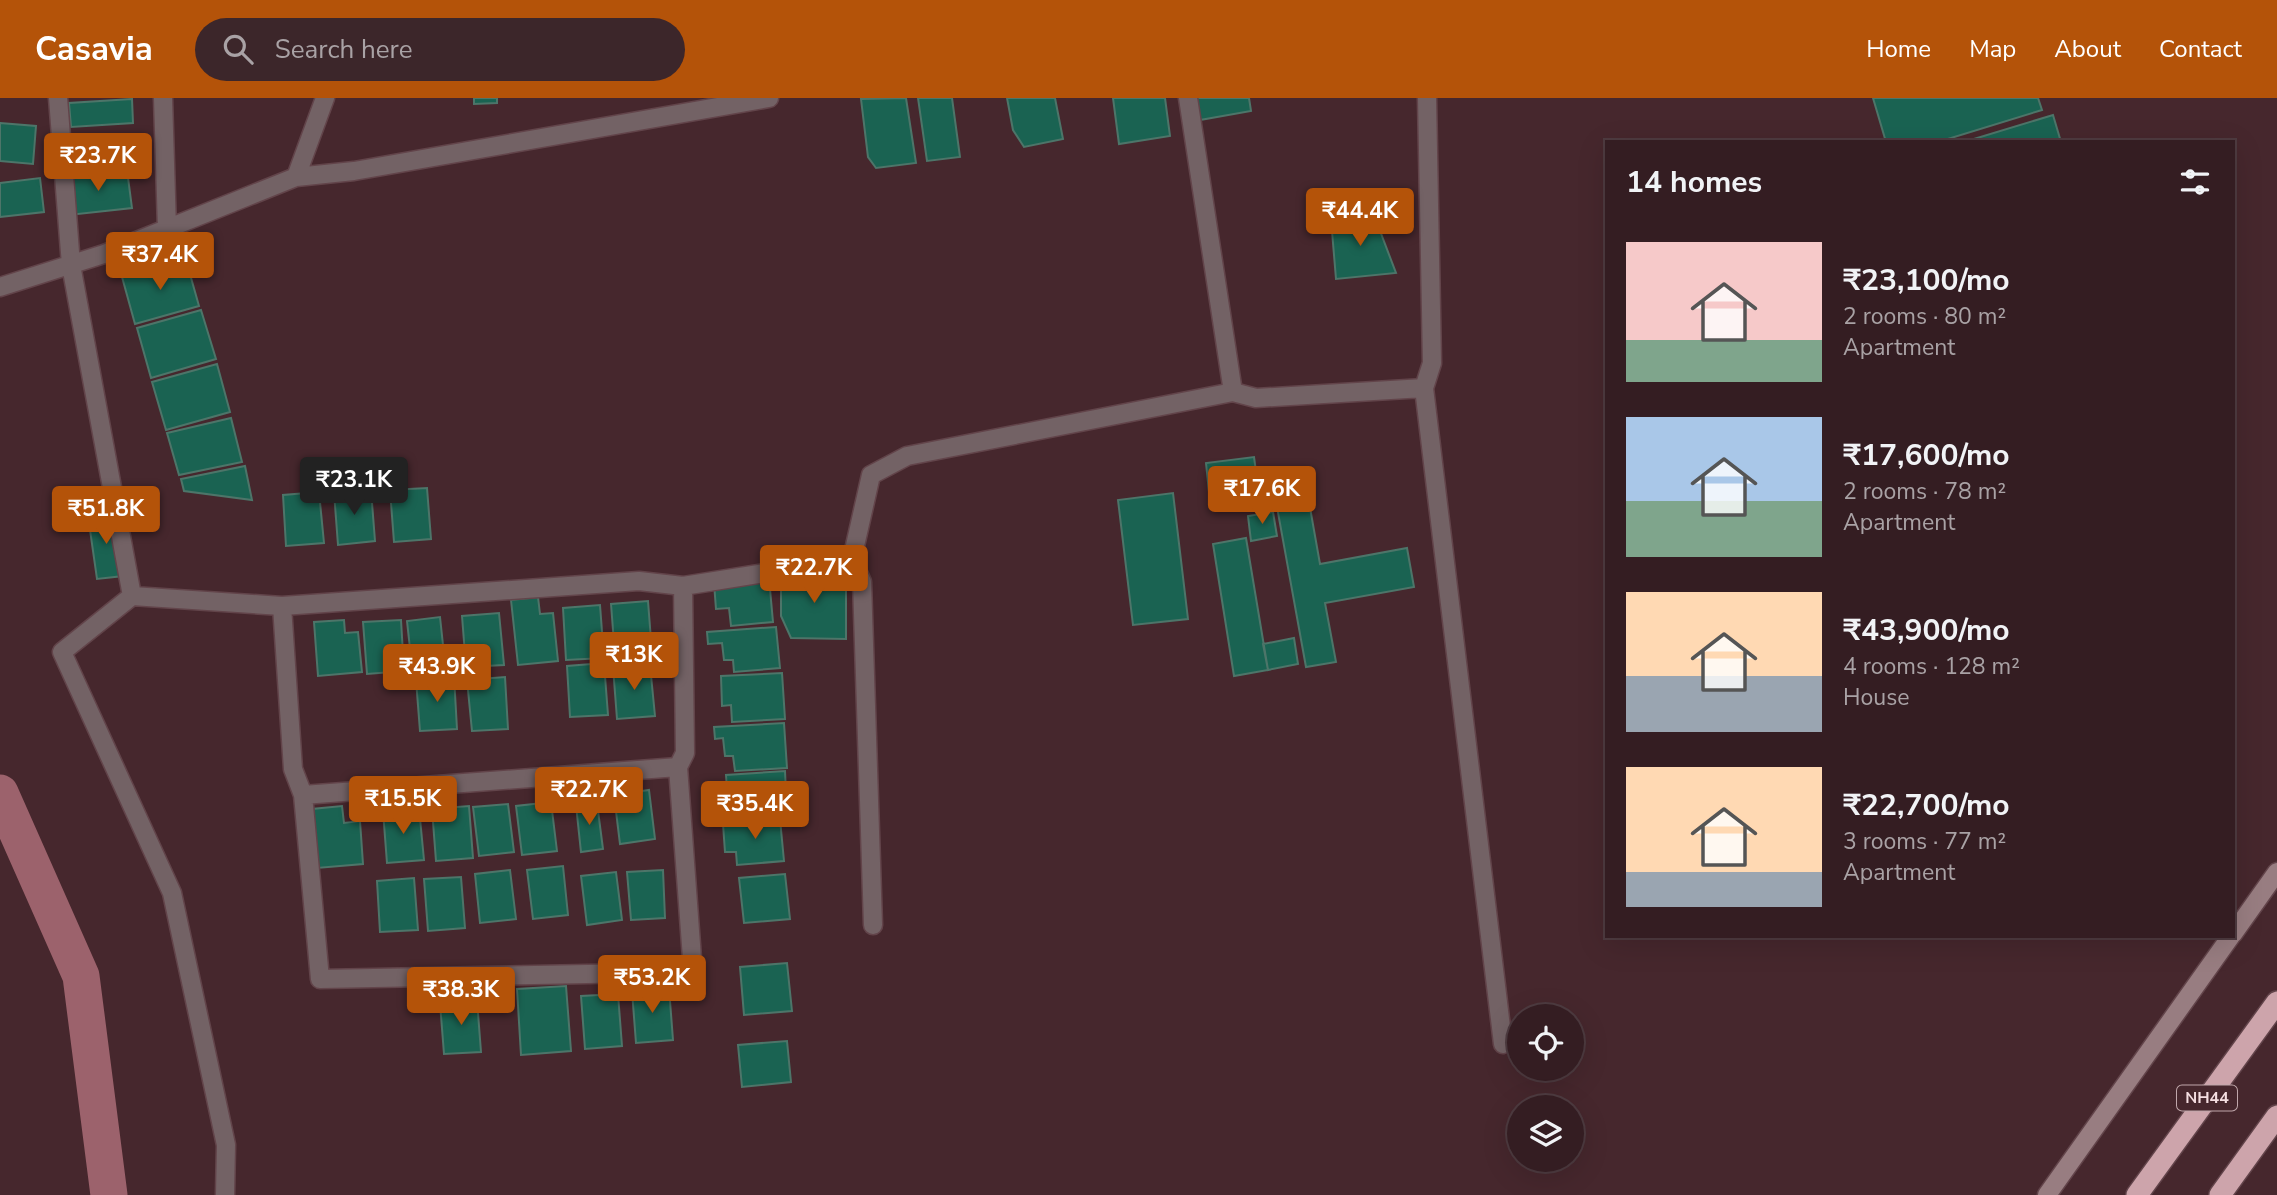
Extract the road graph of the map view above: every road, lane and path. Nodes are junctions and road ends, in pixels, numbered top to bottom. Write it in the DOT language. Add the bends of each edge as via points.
graph roads {
  1 [pos="58,98"];
  2 [pos="163,98"];
  3 [pos="325,98"];
  4 [pos="769,98"];
  5 [pos="1188,98"];
  6 [pos="1427,98"];
  7 [pos="296,177"];
  8 [pos="167,229"];
  9 [pos="71,265"];
  10 [pos="0,287"];
  11 [pos="1424,388"];
  12 [pos="1233,392"];
  13 [pos="852,559"];
  14 [pos="683,586"];
  15 [pos="132,596"];
  16 [pos="282,606"];
  17 [pos="678,767"];
  18 [pos="303,795"];
  19 [pos="2277,872"];
  20 [pos="873,925"];
  21 [pos="2235,931"];
  22 [pos="2230,938"];
  23 [pos="2277,1002"];
  24 [pos="1503,1044"];
  25 [pos="2277,1116"];
  26 [pos="225,1195"];
  27 [pos="2047,1195"];
  28 [pos="2137,1195"];
  29 [pos="2220,1195"];
  1 -- 9 [label="street"];
  2 -- 8 [label="street"];
  3 -- 7 [label="street"];
  4 -- 7 [label="street" via="354,171"];
  5 -- 12 [label="street"];
  6 -- 11 [label="street" via="1432,363"];
  7 -- 8 [label="street"];
  8 -- 9 [label="street"];
  9 -- 10 [label="street"];
  9 -- 15 [label="street"];
  11 -- 12 [label="street" via="1256,398"];
  11 -- 24 [label="street"];
  12 -- 13 [label="street" via="907,456 871,475"];
  13 -- 14 [label="street"];
  13 -- 20 [label="street" via="862,582"];
  14 -- 16 [label="street" via="639,581"];
  14 -- 17 [label="street" via="685,753"];
  15 -- 16 [label="street"];
  15 -- 26 [label="street" via="62,652 172,893 226,1145"];
  16 -- 18 [label="street" via="293,769"];
  17 -- 18 [label="street"];
  17 -- 18 [label="street" via="693,972 320,979"];
  19 -- 21 [label="street"];
  22 -- 27 [label="street"];
  23 -- 28 [label="highway, NH44"];
  25 -- 29 [label="highway"];
}
